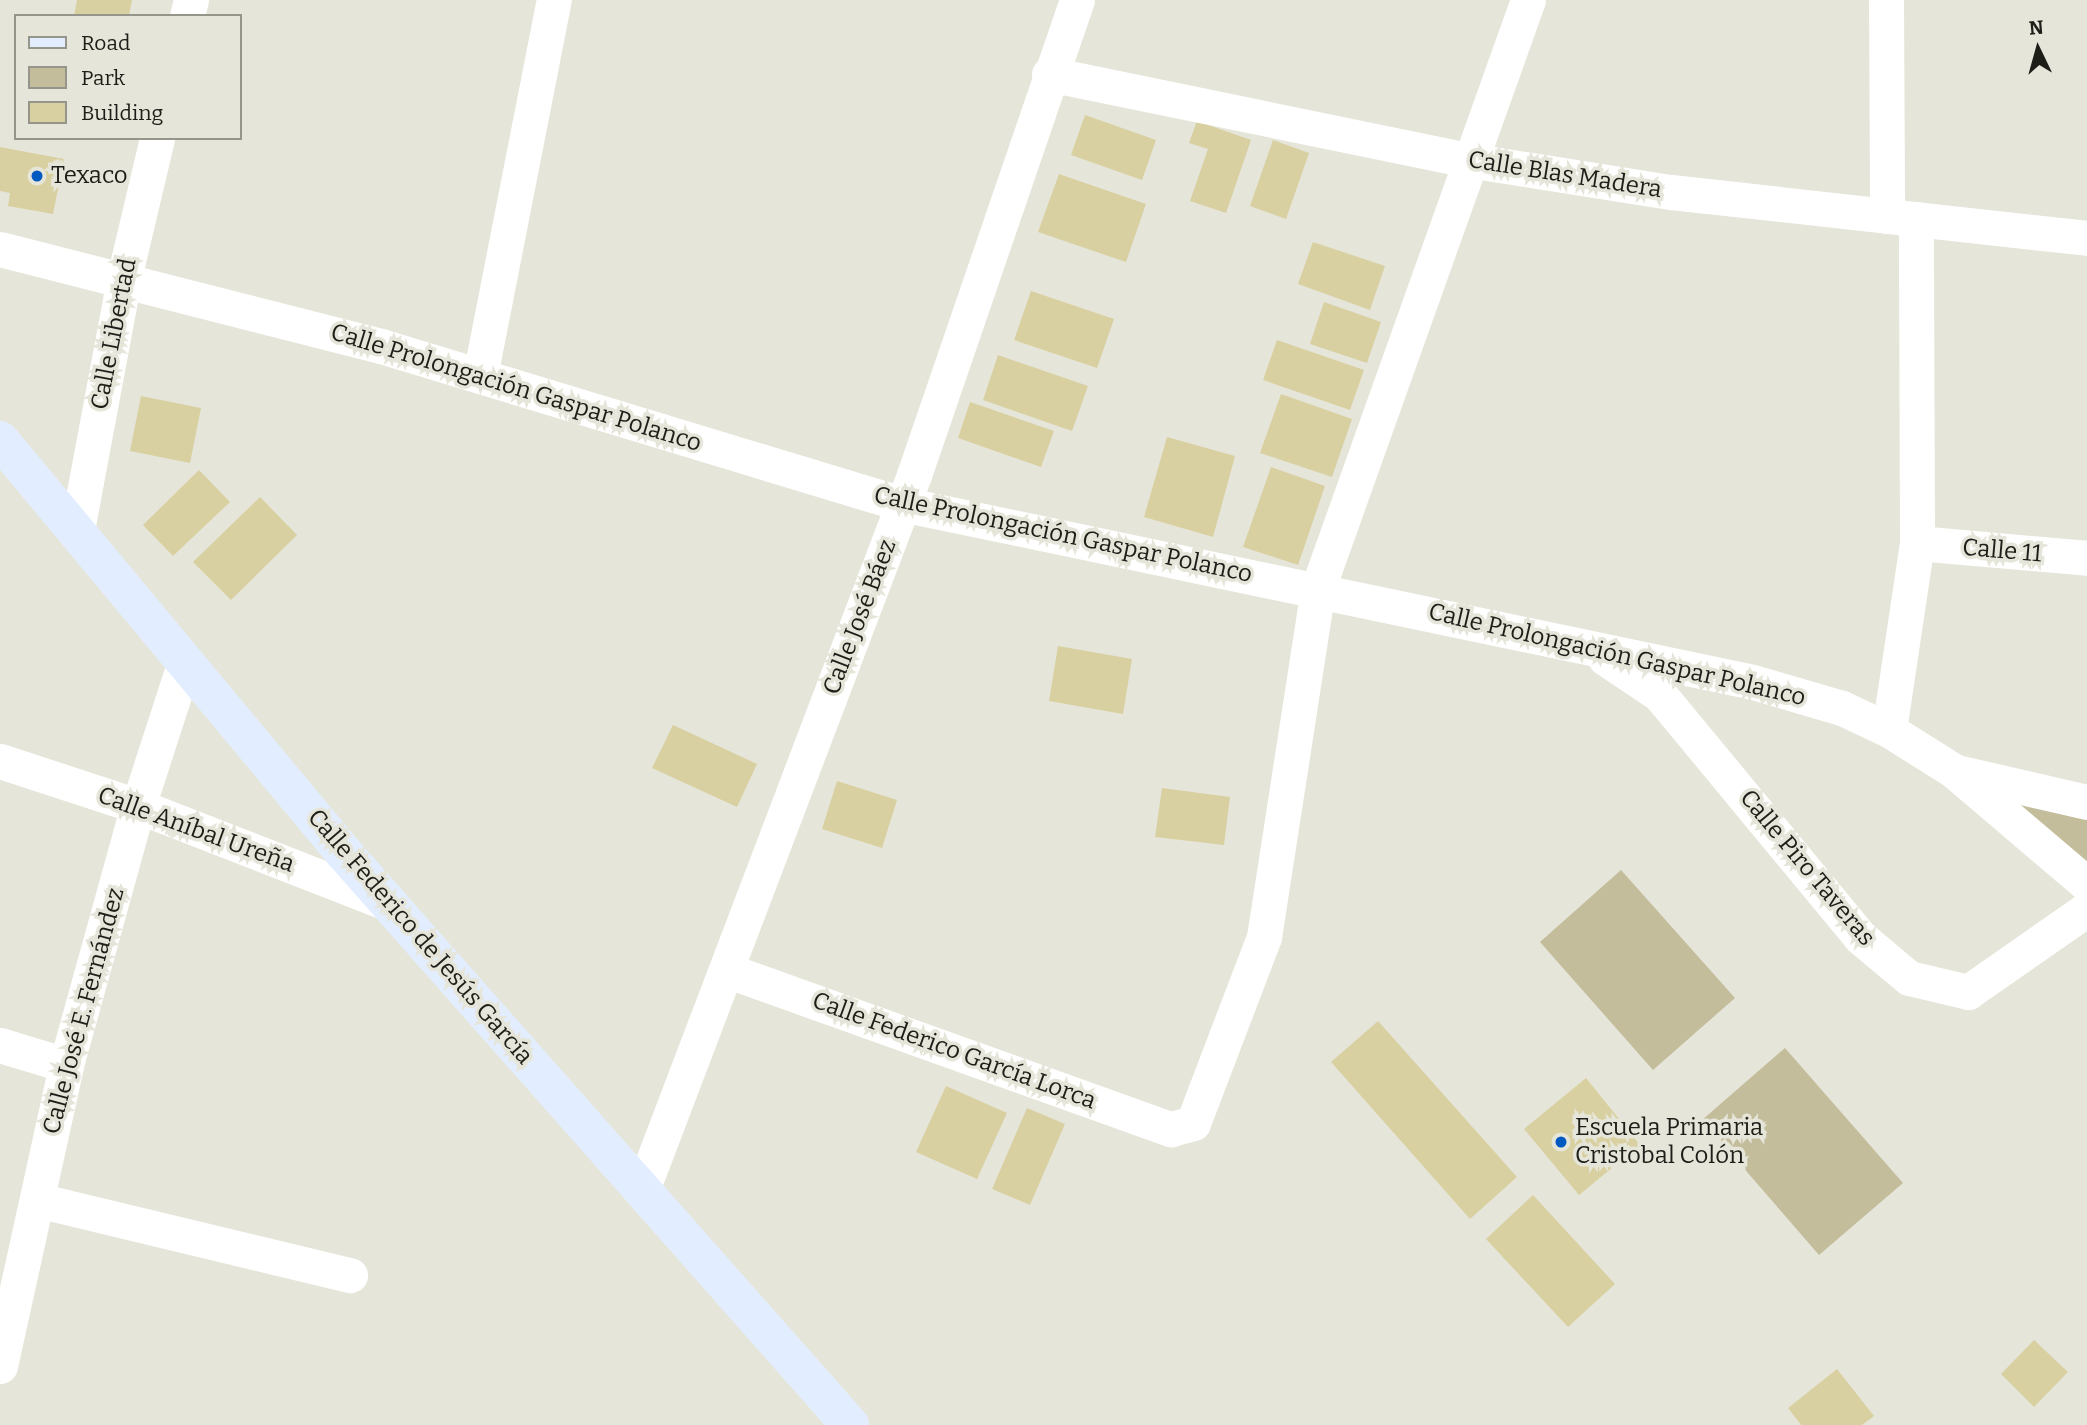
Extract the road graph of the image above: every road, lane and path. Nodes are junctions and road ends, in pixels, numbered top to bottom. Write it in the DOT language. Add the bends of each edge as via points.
graph roads {
  1 [pos="554,0"];
  2 [pos="1077,0"];
  3 [pos="1528,0"];
  4 [pos="1885,0"];
  5 [pos="1049,74"];
  6 [pos="157,140"];
  7 [pos="1468,160"];
  8 [pos="1901,218"];
  9 [pos="2087,239"];
  10 [pos="0,249"];
  11 [pos="124,278"];
  12 [pos="480,376"];
  13 [pos="0,440"];
  14 [pos="902,504"];
  15 [pos="77,530"];
  16 [pos="1917,543"];
  17 [pos="2087,558"];
  18 [pos="1318,588"];
  19 [pos="1587,646"];
  20 [pos="185,661"];
  21 [pos="1889,730"];
  22 [pos="0,761"];
  23 [pos="1954,771"];
  24 [pos="2087,802"];
  25 [pos="138,806"];
  26 [pos="2087,884"];
  27 [pos="389,904"];
  28 [pos="2087,909"];
  29 [pos="726,970"];
  30 [pos="0,1045"];
  31 [pos="66,1066"];
  32 [pos="642,1190"];
  33 [pos="37,1200"];
  34 [pos="349,1275"];
  35 [pos="0,1366"];
  36 [pos="850,1425"];
  1 -- 12 [label="street"];
  2 -- 5 [label="street, Calle José Báez"];
  3 -- 7 [label="street"];
  4 -- 8 [label="street"];
  5 -- 7 [label="street, Calle Blas Madera"];
  5 -- 14 [label="street, Calle José Báez"];
  6 -- 11 [label="street, Calle Libertad"];
  7 -- 8 [label="street, Calle Blas Madera" via="1671,192"];
  7 -- 18 [label="street"];
  8 -- 9 [label="street, Calle Blas Madera"];
  8 -- 16 [label="street"];
  10 -- 11 [label="street, Calle Prolongación Gaspar Polanco"];
  11 -- 12 [label="street, Calle Prolongación Gaspar Polanco"];
  11 -- 15 [label="street, Calle Libertad"];
  12 -- 14 [label="street, Calle Prolongación Gaspar Polanco"];
  13 -- 15 [label="main road, Calle Federico de Jesús García"];
  14 -- 18 [label="street, Calle Prolongación Gaspar Polanco"];
  14 -- 29 [label="street, Calle José Báez"];
  15 -- 20 [label="main road, Calle Federico de Jesús García"];
  16 -- 17 [label="street, Calle 11"];
  16 -- 21 [label="street"];
  18 -- 19 [label="street, Calle Prolongación Gaspar Polanco"];
  18 -- 29 [label="street, Calle Federico García Lorca" via="1264,937 1193,1123 1171,1129"];
  19 -- 21 [label="street, Calle Prolongación Gaspar Polanco" via="1753,682 1842,708"];
  19 -- 28 [label="street, Calle Piro Taveras" via="1660,695 1860,937 1909,978 1968,992"];
  20 -- 25 [label="street, Calle José E. Fernández"];
  20 -- 27 [label="main road, Calle Federico de Jesús García"];
  21 -- 23 [label="street, Calle Prolongación Gaspar Polanco"];
  22 -- 25 [label="street, Calle Aníbal Ureña"];
  23 -- 24 [label="street"];
  23 -- 26 [label="street, Calle Prolongación Gaspar Polanco"];
  25 -- 27 [label="street, Calle Aníbal Ureña"];
  25 -- 31 [label="street, Calle José E. Fernández"];
  27 -- 32 [label="main road, Calle Federico de Jesús García"];
  29 -- 32 [label="street, Calle José Báez"];
  30 -- 31 [label="street"];
  31 -- 33 [label="street, Calle José E. Fernández"];
  32 -- 36 [label="main road, Calle Federico de Jesús García"];
  33 -- 34 [label="street"];
  33 -- 35 [label="street, Calle José E. Fernández"];
}
